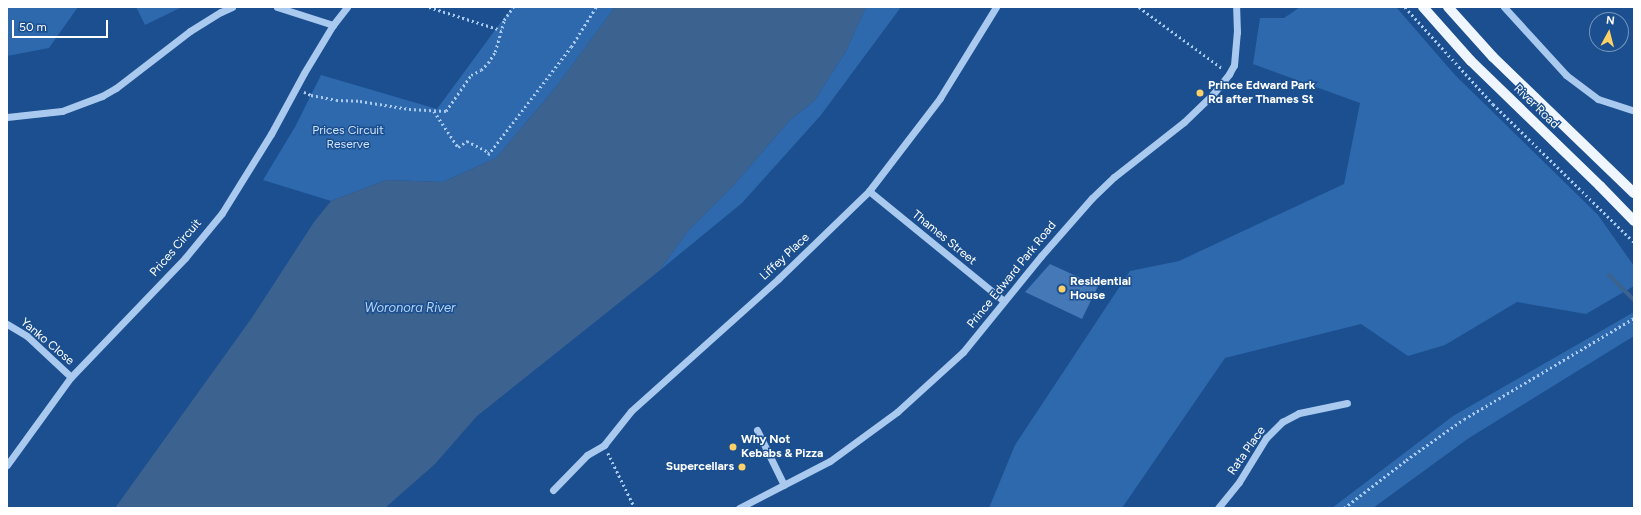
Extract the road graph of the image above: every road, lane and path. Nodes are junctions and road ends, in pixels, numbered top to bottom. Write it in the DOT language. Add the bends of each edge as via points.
graph roads {
  1 [pos="232,7"];
  2 [pos="277,7"];
  3 [pos="347,7"];
  4 [pos="429,7"];
  5 [pos="513,7"];
  6 [pos="596,7"];
  7 [pos="996,7"];
  8 [pos="1139,7"];
  9 [pos="1236,7"];
  10 [pos="1405,7"];
  11 [pos="1423,7"];
  12 [pos="1448,7"];
  13 [pos="1504,7"];
  14 [pos="333,25"];
  15 [pos="501,30"];
  16 [pos="1229,74"];
  17 [pos="296,88"];
  18 [pos="434,111"];
  19 [pos="1634,111"];
  20 [pos="7,117"];
  21 [pos="869,191"];
  22 [pos="1634,193"];
  23 [pos="1634,222"];
  24 [pos="1634,242"];
  25 [pos="1004,301"];
  26 [pos="1634,318"];
  27 [pos="7,324"];
  28 [pos="71,377"];
  29 [pos="1347,403"];
  30 [pos="757,430"];
  31 [pos="604,445"];
  32 [pos="7,465"];
  33 [pos="784,485"];
  34 [pos="553,490"];
  35 [pos="635,508"];
  36 [pos="739,508"];
  37 [pos="1218,508"];
  38 [pos="1344,508"];
  1 -- 20 [label="street" via="190,31 102,96 62,112"];
  2 -- 14 [label="street"];
  3 -- 14 [label="street, Prices Circuit"];
  4 -- 15 [label="path"];
  5 -- 15 [label="path"];
  6 -- 18 [label="path" via="571,47 488,155 489,152 468,141 458,148"];
  7 -- 21 [label="street, Liffey Place" via="940,98"];
  8 -- 16 [label="path"];
  9 -- 16 [label="street, Prince Edward Park Road" via="1236,55"];
  10 -- 24 [label="path" via="1493,104"];
  11 -- 23 [label="main road, River Road" via="1476,66"];
  12 -- 22 [label="main road, River Road" via="1493,57"];
  13 -- 19 [label="street" via="1566,75 1598,99"];
  14 -- 17 [label="street, Prices Circuit"];
  15 -- 18 [label="path" via="495,52 488,63 471,75 446,111"];
  16 -- 25 [label="street, Prince Edward Park Road" via="1204,105 1114,177 1072,218"];
  17 -- 18 [label="path" via="311,95 336,100"];
  17 -- 28 [label="street, Prices Circuit" via="222,213 185,258"];
  21 -- 25 [label="street, Thames Street"];
  21 -- 31 [label="street, Liffey Place" via="778,279 631,411"];
  25 -- 33 [label="street, Prince Edward Park Road" via="963,352 897,412 830,461"];
  26 -- 38 [label="path" via="1464,419"];
  27 -- 28 [label="street, Yanko Close" via="27,336"];
  28 -- 32 [label="street, Prices Circuit"];
  29 -- 37 [label="street, Rata Place" via="1299,414 1282,422 1266,438"];
  30 -- 33 [label="street"];
  31 -- 34 [label="street, Liffey Place" via="586,455"];
  31 -- 35 [label="path"];
  33 -- 36 [label="street, Prince Edward Park Road"];
}
